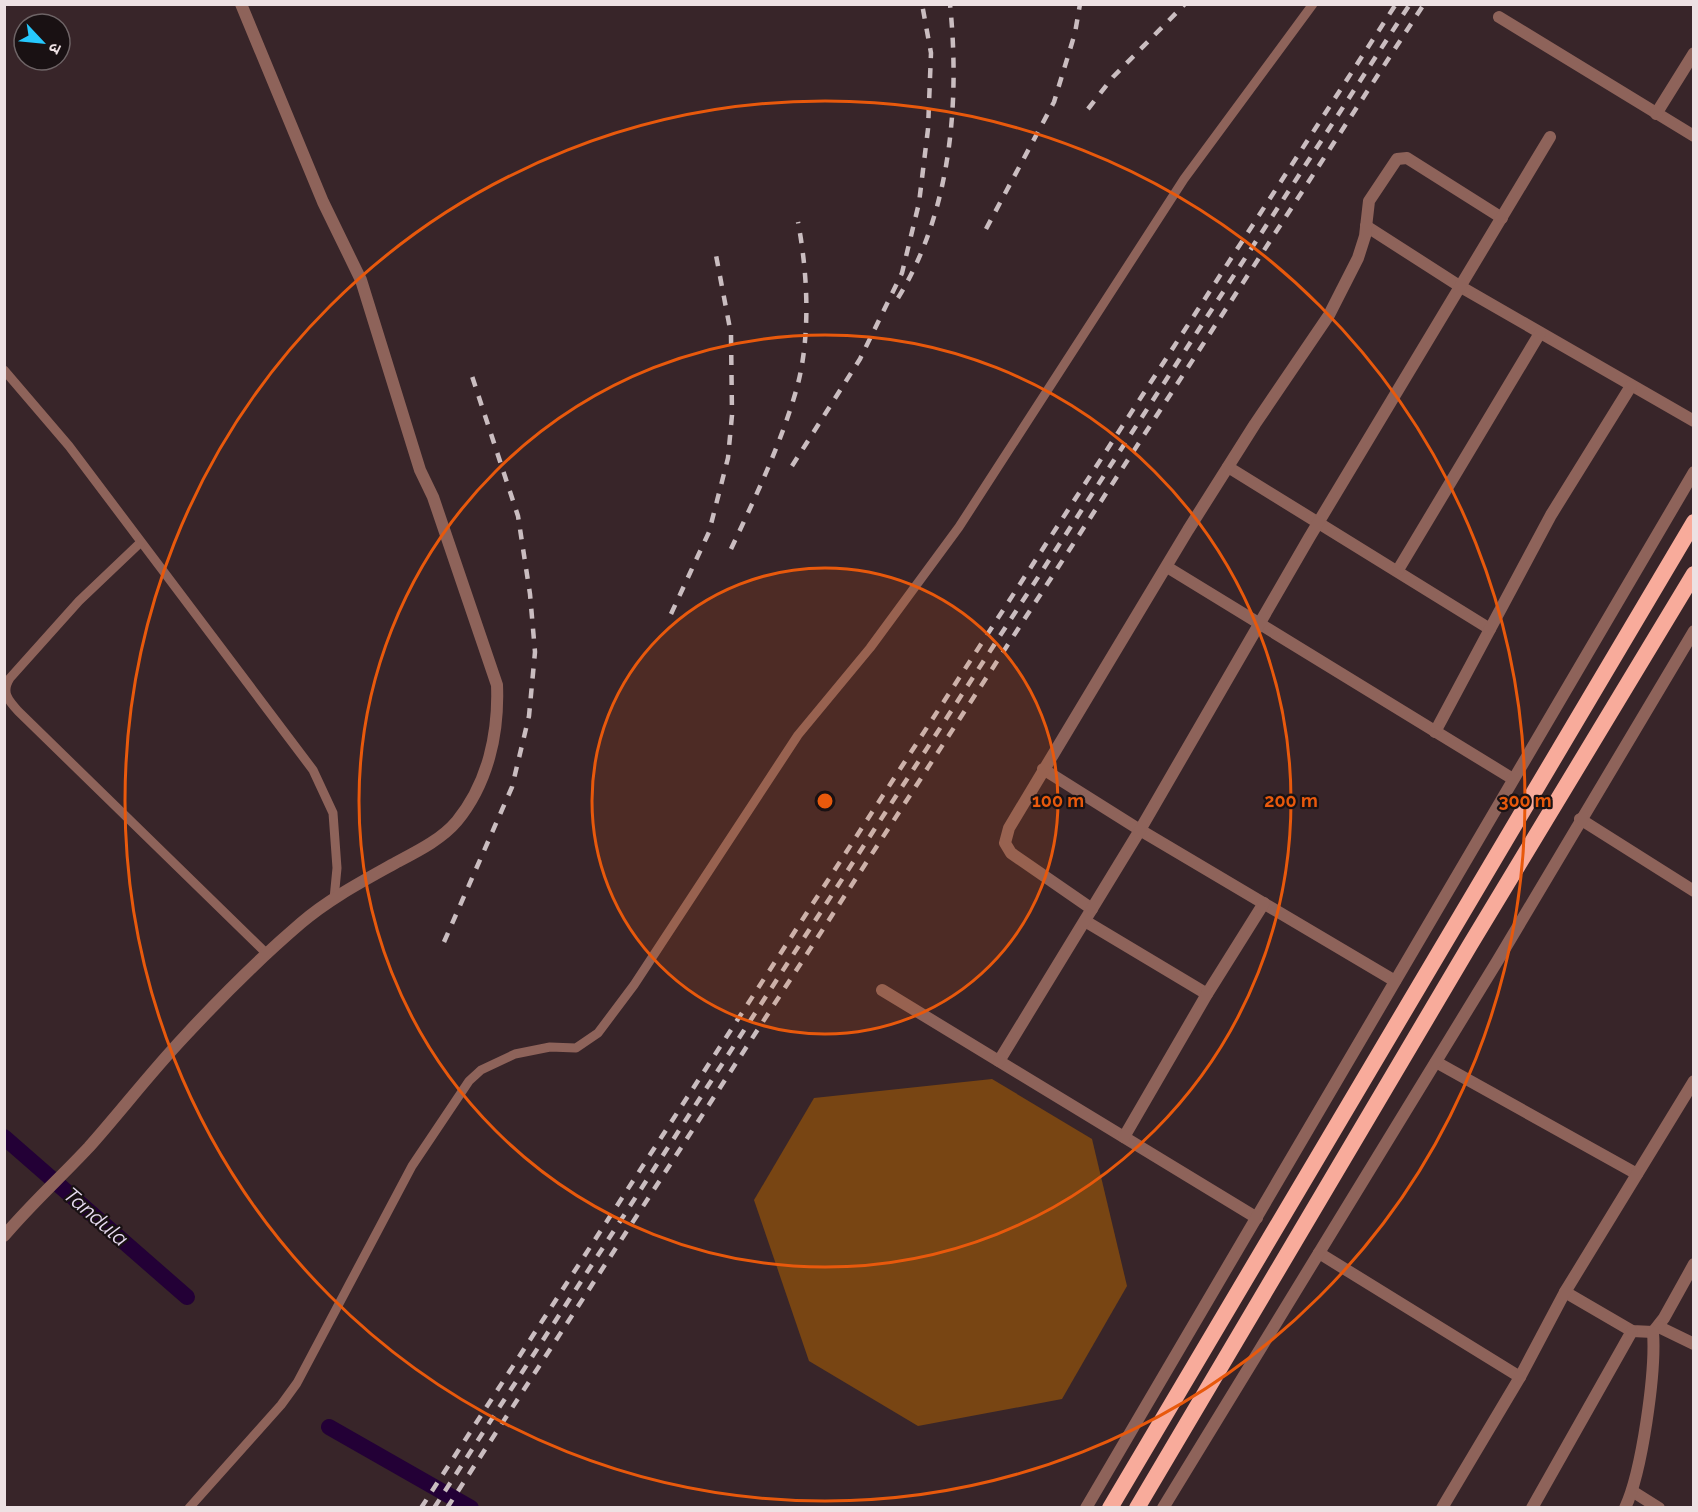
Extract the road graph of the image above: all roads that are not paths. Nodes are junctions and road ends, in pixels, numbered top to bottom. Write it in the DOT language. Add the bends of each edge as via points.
graph roads {
  1 [pos="241,4"];
  2 [pos="1313,4"];
  3 [pos="1499,17"];
  4 [pos="1694,53"];
  5 [pos="1656,114"];
  6 [pos="1694,136"];
  7 [pos="1550,137"];
  8 [pos="1502,218"];
  9 [pos="1366,226"];
  10 [pos="1461,287"];
  11 [pos="1540,333"];
  12 [pos="4,370"];
  13 [pos="1631,386"];
  14 [pos="1694,421"];
  15 [pos="1228,467"];
  16 [pos="1694,472"];
  17 [pos="1694,522"];
  18 [pos="1319,523"];
  19 [pos="141,542"];
  20 [pos="1167,567"];
  21 [pos="1398,570"];
  22 [pos="1694,574"];
  23 [pos="1259,625"];
  24 [pos="1490,629"];
  25 [pos="1694,631"];
  26 [pos="1435,732"];
  27 [pos="1043,769"];
  28 [pos="1513,779"];
  29 [pos="1580,819"];
  30 [pos="1140,830"];
  31 [pos="1694,891"];
  32 [pos="334,899"];
  33 [pos="1264,903"];
  34 [pos="1092,909"];
  35 [pos="1085,921"];
  36 [pos="267,954"];
  37 [pos="1395,981"];
  38 [pos="882,990"];
  39 [pos="1207,994"];
  40 [pos="999,1061"];
  41 [pos="1436,1062"];
  42 [pos="1694,1081"];
  43 [pos="1124,1137"];
  44 [pos="1637,1174"];
  45 [pos="1257,1218"];
  46 [pos="4,1236"];
  47 [pos="1319,1253"];
  48 [pos="1692,1270"];
  49 [pos="1565,1292"];
  50 [pos="1656,1329"];
  51 [pos="1632,1331"];
  52 [pos="1694,1344"];
  53 [pos="1520,1377"];
  54 [pos="1632,1491"];
  55 [pos="189,1508"];
  56 [pos="1086,1508"];
  57 [pos="1110,1508"];
  58 [pos="1137,1508"];
  59 [pos="1163,1508"];
  60 [pos="1442,1508"];
  61 [pos="1532,1508"];
  62 [pos="1625,1508"];
  63 [pos="1659,1508"];
  1 -- 32 [label="street" via="323,202 361,280 420,470 433,497 497,685 495,737 476,789 459,818 432,842"];
  2 -- 55 [label="lane" via="1184,179 959,527 870,648 798,735 634,985 598,1033 576,1048 550,1047 516,1054 481,1070 469,1081 412,1166 297,1383"];
  3 -- 5 [label="street"];
  4 -- 5 [label="street"];
  5 -- 6 [label="street"];
  7 -- 8 [label="street"];
  8 -- 9 [label="street" via="1415,162 1402,158 1393,162 1369,201"];
  8 -- 10 [label="street"];
  9 -- 10 [label="street"];
  9 -- 15 [label="street" via="1358,258 1329,315"];
  10 -- 11 [label="street"];
  10 -- 18 [label="street"];
  11 -- 13 [label="street"];
  11 -- 21 [label="street"];
  12 -- 19 [label="lane" via="69,446"];
  13 -- 14 [label="street"];
  13 -- 24 [label="street" via="1551,515"];
  15 -- 18 [label="street"];
  15 -- 20 [label="street"];
  16 -- 28 [label="street"];
  17 -- 57 [label="highway"];
  18 -- 21 [label="street"];
  18 -- 23 [label="street"];
  19 -- 32 [label="lane" via="313,770 333,813 337,868"];
  19 -- 36 [label="lane" via="79,601 10,678 5,694"];
  20 -- 23 [label="street"];
  20 -- 27 [label="street"];
  21 -- 24 [label="street"];
  22 -- 58 [label="highway"];
  23 -- 26 [label="street"];
  23 -- 30 [label="street"];
  24 -- 26 [label="street"];
  25 -- 29 [label="street"];
  26 -- 28 [label="street"];
  27 -- 30 [label="street"];
  27 -- 34 [label="street" via="1009,828 1005,843 1019,860"];
  28 -- 37 [label="street"];
  29 -- 31 [label="street"];
  29 -- 41 [label="street"];
  30 -- 33 [label="street"];
  30 -- 34 [label="street"];
  32 -- 36 [label="street"];
  33 -- 37 [label="street"];
  33 -- 39 [label="street"];
  34 -- 35 [label="street"];
  35 -- 39 [label="street"];
  35 -- 40 [label="street"];
  36 -- 46 [label="street" via="183,1037"];
  37 -- 45 [label="street"];
  38 -- 40 [label="street"];
  39 -- 43 [label="street"];
  40 -- 43 [label="street"];
  41 -- 44 [label="street"];
  41 -- 47 [label="street"];
  42 -- 44 [label="street"];
  43 -- 45 [label="street"];
  44 -- 49 [label="street"];
  45 -- 56 [label="street"];
  47 -- 53 [label="street"];
  47 -- 59 [label="street"];
  48 -- 50 [label="street"];
  49 -- 51 [label="street"];
  49 -- 53 [label="street"];
  50 -- 51 [label="street"];
  50 -- 52 [label="street"];
  50 -- 54 [label="street"];
  51 -- 61 [label="street"];
  53 -- 60 [label="street"];
  54 -- 62 [label="street"];
  54 -- 63 [label="street"];
}
